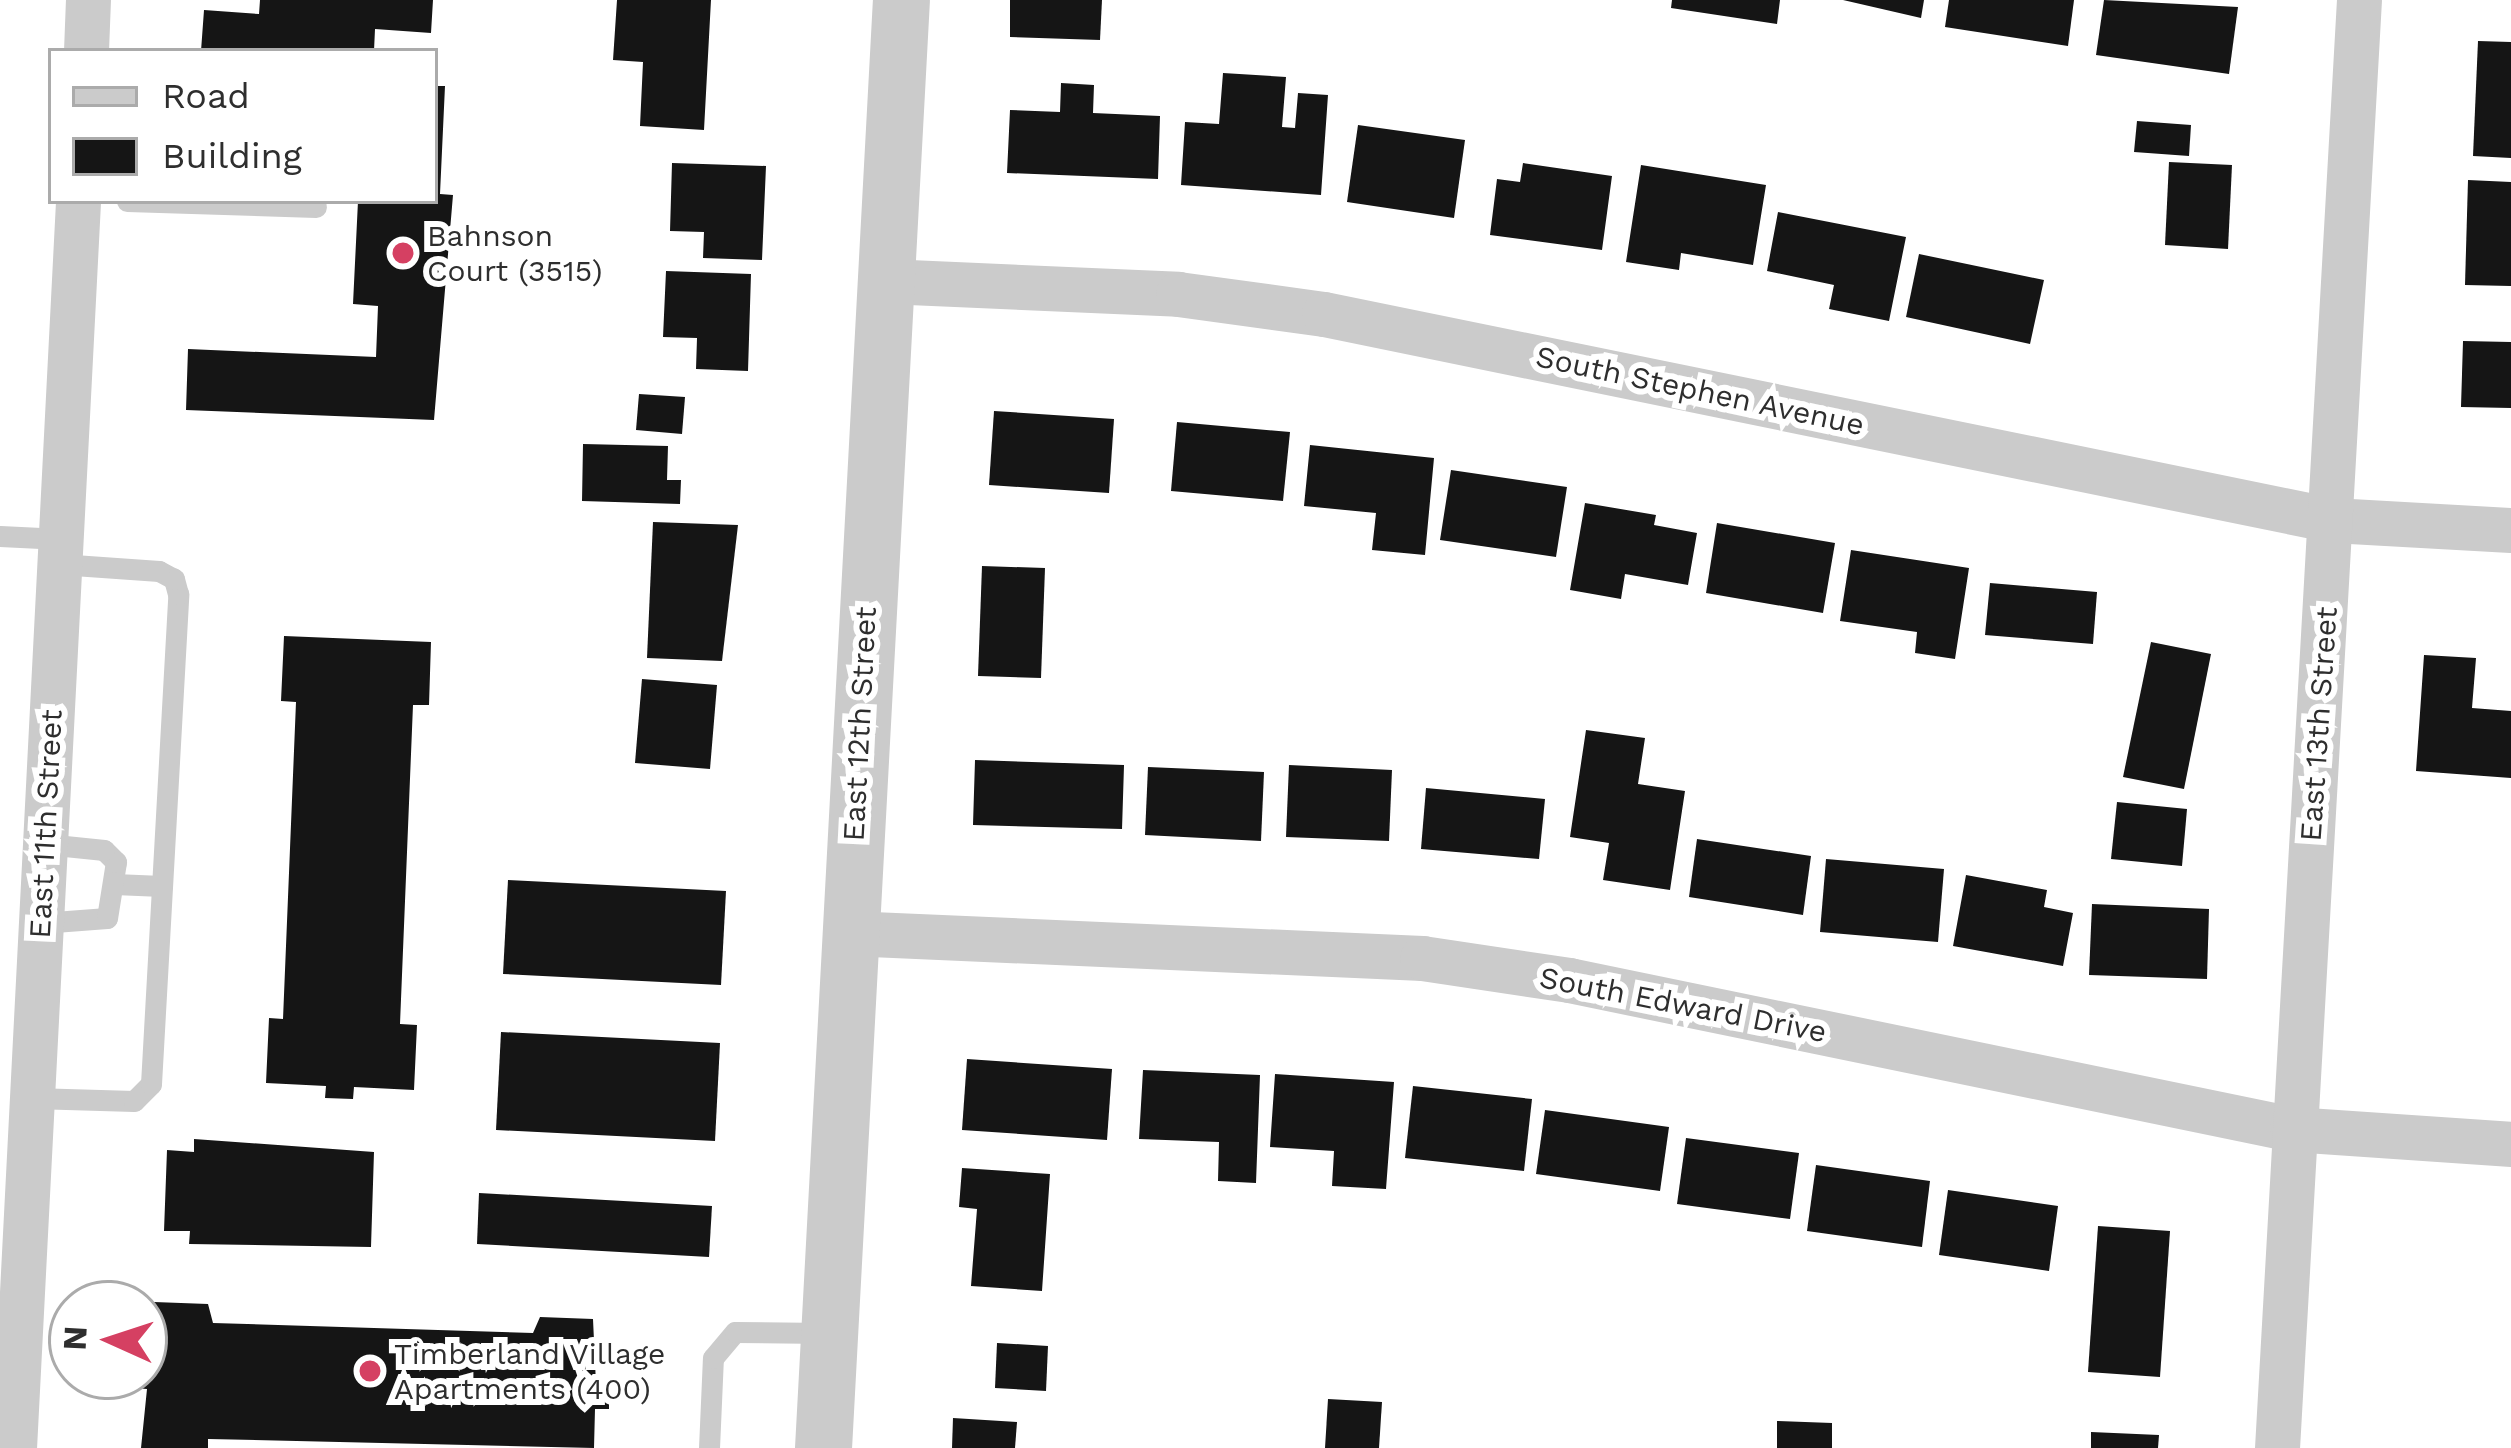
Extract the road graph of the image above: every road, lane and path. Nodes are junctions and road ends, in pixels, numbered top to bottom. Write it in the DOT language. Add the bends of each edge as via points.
graph roads {
  1 [pos="88,0"];
  2 [pos="901,0"];
  3 [pos="2359,0"];
  4 [pos="86,48"];
  5 [pos="78,204"];
  6 [pos="222,204"];
  7 [pos="316,207"];
  8 [pos="886,281"];
  9 [pos="2332,520"];
  10 [pos="2511,530"];
  11 [pos="0,536"];
  12 [pos="60,552"];
  13 [pos="45,844"];
  14 [pos="114,884"];
  15 [pos="162,886"];
  16 [pos="41,923"];
  17 [pos="848,933"];
  18 [pos="32,1098"];
  19 [pos="2292,1129"];
  20 [pos="2511,1144"];
  21 [pos="15,1149"];
  22 [pos="829,1333"];
  23 [pos="14,1448"];
  24 [pos="709,1448"];
  25 [pos="823,1448"];
  26 [pos="2277,1448"];
  1 -- 4 [label="street"];
  2 -- 8 [label="street, East 12th Street"];
  3 -- 9 [label="street, East 13th Street"];
  5 -- 12 [label="street, East 11th Street"];
  6 -- 7 [label="lane"];
  8 -- 9 [label="street, South Stephen Avenue" via="1178,294 1324,314"];
  8 -- 17 [label="street, East 12th Street"];
  9 -- 10 [label="street, South Stephen Avenue"];
  9 -- 19 [label="street, East 13th Street"];
  11 -- 12 [label="lane"];
  12 -- 13 [label="street, East 11th Street"];
  12 -- 15 [label="lane" via="159,571 178,594"];
  13 -- 14 [label="lane" via="113,853"];
  13 -- 16 [label="street, East 11th Street"];
  14 -- 15 [label="lane"];
  14 -- 16 [label="lane" via="107,918"];
  15 -- 18 [label="lane" via="146,1096"];
  16 -- 18 [label="street, East 11th Street"];
  17 -- 19 [label="street, South Edward Drive" via="1422,958 1570,980"];
  17 -- 22 [label="street, East 12th Street"];
  18 -- 21 [label="street, East 11th Street"];
  19 -- 20 [label="street, South Edward Drive"];
  19 -- 26 [label="street, East 13th Street"];
  21 -- 23 [label="street, East 11th Street"];
  22 -- 24 [label="lane" via="735,1332 712,1358"];
  22 -- 25 [label="street, East 12th Street"];
}
